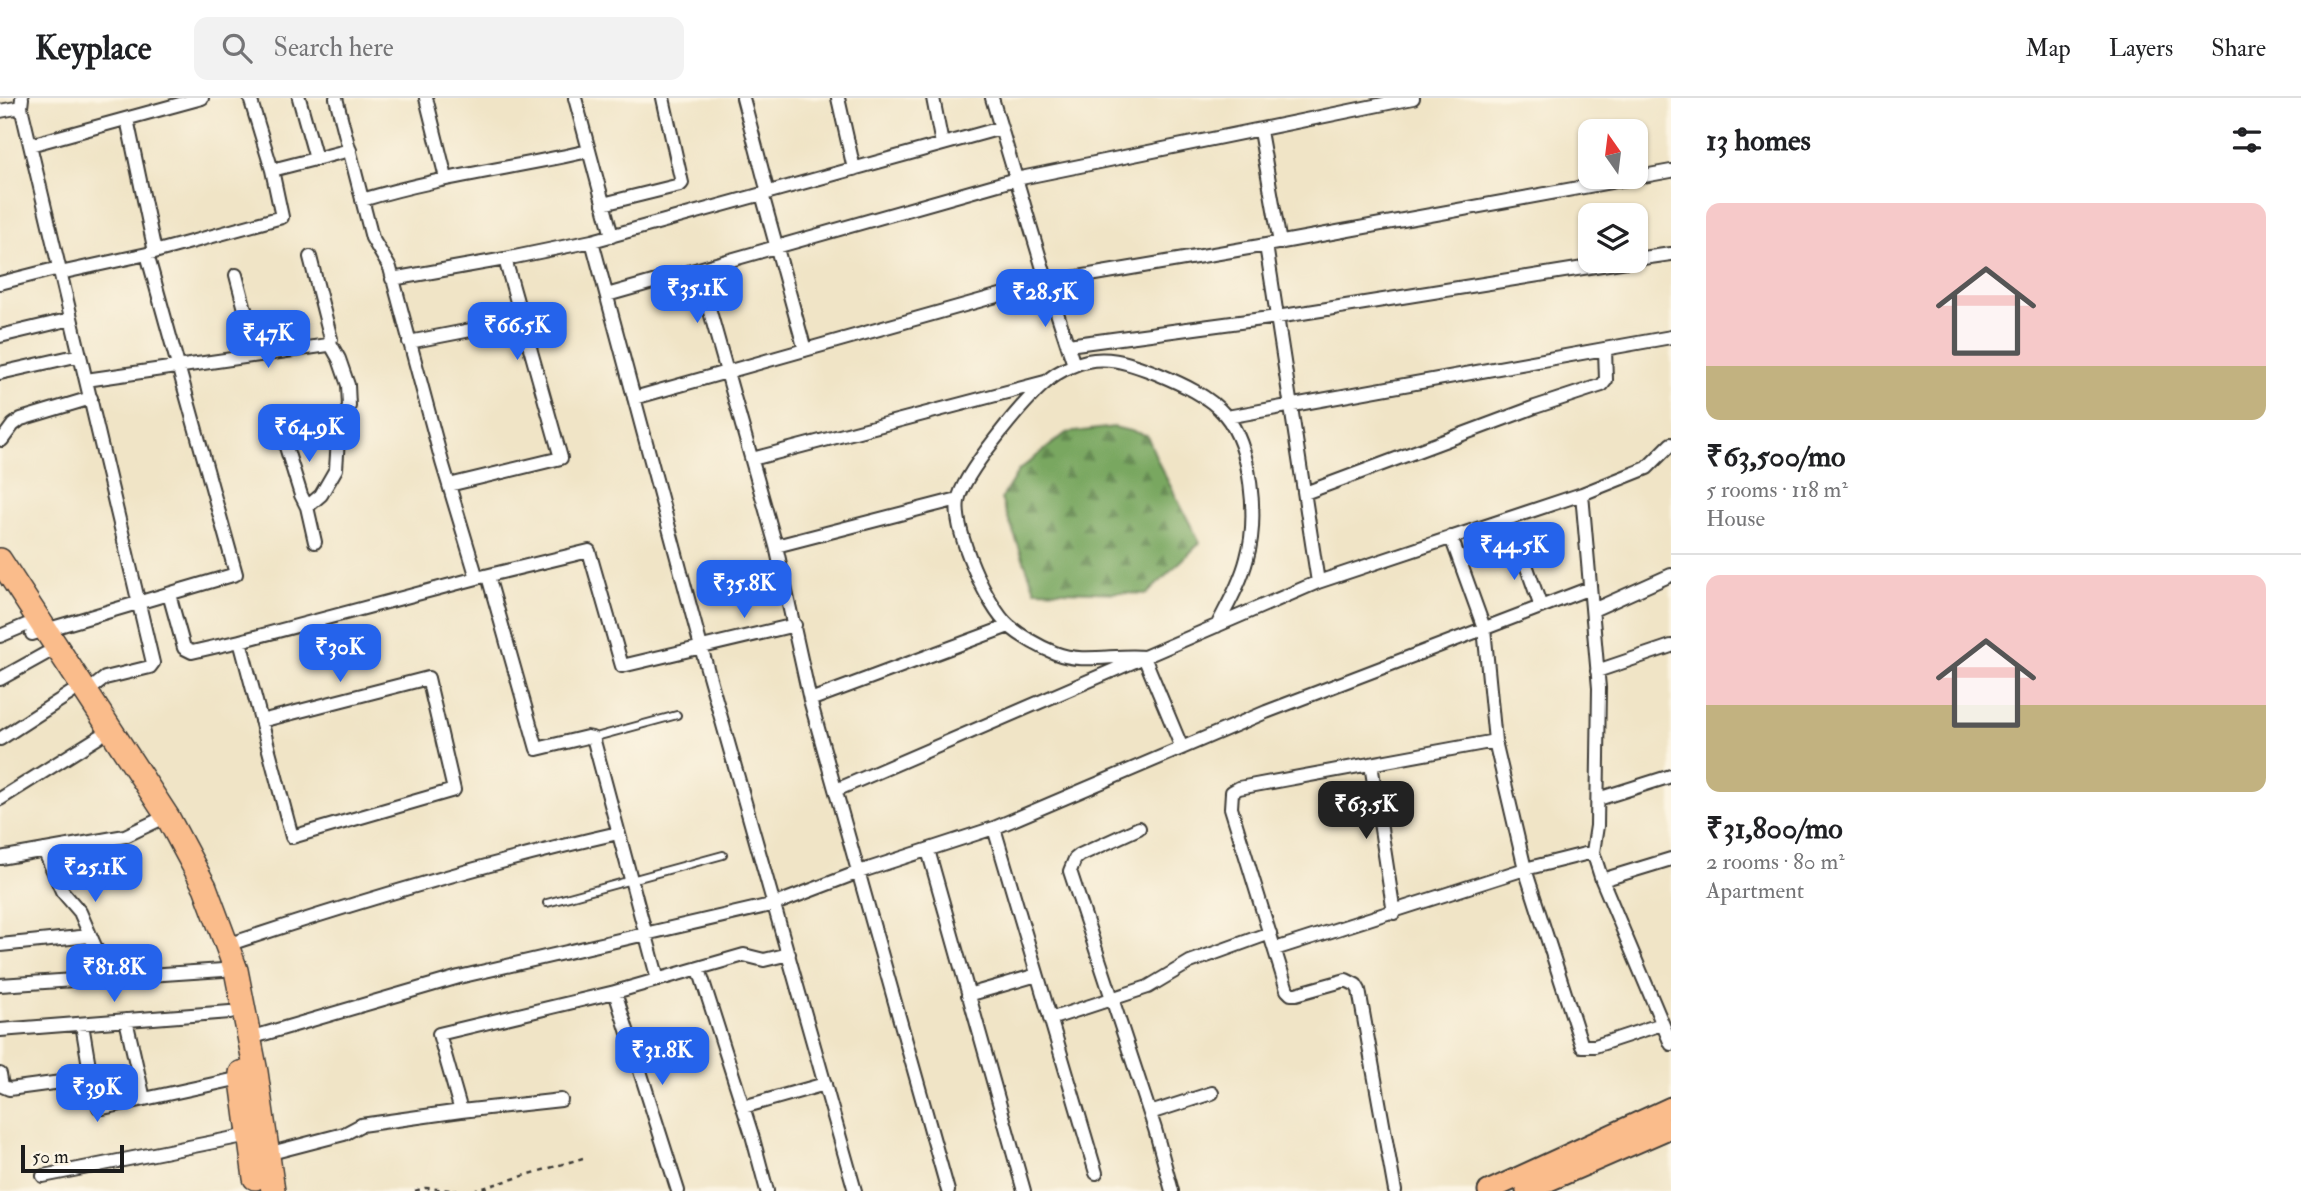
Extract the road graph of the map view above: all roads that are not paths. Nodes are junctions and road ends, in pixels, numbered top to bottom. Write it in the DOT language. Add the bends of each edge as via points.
graph roads {
  1 [pos="202,98"];
  2 [pos="250,98"];
  3 [pos="299,98"];
  4 [pos="426,98"];
  5 [pos="575,98"];
  6 [pos="663,98"];
  7 [pos="743,98"];
  8 [pos="838,98"];
  9 [pos="933,98"];
  10 [pos="992,98"];
  11 [pos="1413,98"];
  12 [pos="339,99"];
  13 [pos="21,102"];
  14 [pos="0,111"];
  15 [pos="127,119"];
  16 [pos="1001,128"];
  17 [pos="1260,131"];
  18 [pos="942,144"];
  19 [pos="30,145"];
  20 [pos="350,150"];
  21 [pos="589,151"];
  22 [pos="316,159"];
  23 [pos="855,169"];
  24 [pos="272,170"];
  25 [pos="1671,170"];
  26 [pos="446,178"];
  27 [pos="1016,179"];
  28 [pos="765,194"];
  29 [pos="362,200"];
  30 [pos="603,204"];
  31 [pos="612,236"];
  32 [pos="592,241"];
  33 [pos="1280,243"];
  34 [pos="1266,246"];
  35 [pos="778,247"];
  36 [pos="151,253"];
  37 [pos="1671,254"];
  38 [pos="310,257"];
  39 [pos="1648,257"];
  40 [pos="505,259"];
  41 [pos="698,269"];
  42 [pos="1578,269"];
  43 [pos="60,270"];
  44 [pos="236,275"];
  45 [pos="392,279"];
  46 [pos="1046,282"];
  47 [pos="0,284"];
  48 [pos="607,295"];
  49 [pos="1277,317"];
  50 [pos="71,319"];
  51 [pos="522,320"];
  52 [pos="0,336"];
  53 [pos="1671,337"];
  54 [pos="409,342"];
  55 [pos="330,343"];
  56 [pos="1068,345"];
  57 [pos="1605,349"];
  58 [pos="805,351"];
  59 [pos="80,355"];
  60 [pos="257,355"];
  61 [pos="1074,365"];
  62 [pos="178,367"];
  63 [pos="0,373"];
  64 [pos="727,373"];
  65 [pos="86,380"];
  66 [pos="1046,382"];
  67 [pos="90,398"];
  68 [pos="634,398"];
  69 [pos="1291,406"];
  70 [pos="1227,417"];
  71 [pos="282,434"];
  72 [pos="2,440"];
  73 [pos="1671,444"];
  74 [pos="752,459"];
  75 [pos="449,485"];
  76 [pos="1305,493"];
  77 [pos="1582,494"];
  78 [pos="958,499"];
  79 [pos="307,507"];
  80 [pos="1451,537"];
  81 [pos="315,542"];
  82 [pos="1519,545"];
  83 [pos="776,547"];
  84 [pos="0,560"];
  85 [pos="1671,575"];
  86 [pos="483,577"];
  87 [pos="1318,582"];
  88 [pos="0,585"];
  89 [pos="1590,589"];
  90 [pos="169,593"];
  91 [pos="139,602"];
  92 [pos="1541,607"];
  93 [pos="1593,610"];
  94 [pos="795,625"];
  95 [pos="1009,626"];
  96 [pos="1217,626"];
  97 [pos="1484,628"];
  98 [pos="34,629"];
  99 [pos="0,636"];
  100 [pos="240,641"];
  101 [pos="1671,646"];
  102 [pos="701,647"];
  103 [pos="45,654"];
  104 [pos="1144,657"];
  105 [pos="1597,671"];
  106 [pos="0,679"];
  107 [pos="79,693"];
  108 [pos="810,700"];
  109 [pos="677,715"];
  110 [pos="261,721"];
  111 [pos="99,737"];
  112 [pos="592,738"];
  113 [pos="0,739"];
  114 [pos="1495,741"];
  115 [pos="1182,748"];
  116 [pos="1371,764"];
  117 [pos="1671,776"];
  118 [pos="836,790"];
  119 [pos="0,799"];
  120 [pos="1598,799"];
  121 [pos="161,819"];
  122 [pos="994,828"];
  123 [pos="1139,828"];
  124 [pos="618,833"];
  125 [pos="44,850"];
  126 [pos="928,850"];
  127 [pos="1594,852"];
  128 [pos="723,855"];
  129 [pos="0,858"];
  130 [pos="1671,859"];
  131 [pos="1525,869"];
  132 [pos="859,872"];
  133 [pos="1602,880"];
  134 [pos="631,882"];
  135 [pos="547,903"];
  136 [pos="775,904"];
  137 [pos="1394,913"];
  138 [pos="1270,933"];
  139 [pos="645,934"];
  140 [pos="90,936"];
  141 [pos="0,945"];
  142 [pos="227,945"];
  143 [pos="1275,949"];
  144 [pos="789,954"];
  145 [pos="699,969"];
  146 [pos="223,970"];
  147 [pos="1037,975"];
  148 [pos="108,976"];
  149 [pos="658,980"];
  150 [pos="0,985"];
  151 [pos="615,992"];
  152 [pos="968,995"];
  153 [pos="1112,999"];
  154 [pos="230,1012"];
  155 [pos="1050,1019"];
  156 [pos="125,1020"];
  157 [pos="82,1024"];
  158 [pos="1662,1024"];
  159 [pos="0,1030"];
  160 [pos="250,1038"];
  161 [pos="1671,1044"];
  162 [pos="0,1074"];
  163 [pos="91,1077"];
  164 [pos="241,1078"];
  165 [pos="825,1084"];
  166 [pos="1212,1093"];
  167 [pos="144,1099"];
  168 [pos="561,1100"];
  169 [pos="743,1107"];
  170 [pos="1671,1107"];
  171 [pos="461,1111"];
  172 [pos="1150,1113"];
  173 [pos="1671,1128"];
  174 [pos="260,1140"];
  175 [pos="1096,1173"];
  176 [pos="43,1175"];
  177 [pos="257,1191"];
  178 [pos="272,1191"];
  179 [pos="678,1191"];
  180 [pos="767,1191"];
  181 [pos="855,1191"];
  182 [pos="948,1191"];
  183 [pos="1024,1191"];
  184 [pos="1172,1191"];
  185 [pos="1395,1191"];
  186 [pos="1488,1191"];
  187 [pos="1526,1191"];
  1 -- 15 [label="street"];
  2 -- 24 [label="street"];
  3 -- 22 [label="street"];
  4 -- 26 [label="street"];
  5 -- 21 [label="street"];
  6 -- 30 [label="street" via="682,183"];
  7 -- 28 [label="street"];
  8 -- 23 [label="street"];
  9 -- 18 [label="street"];
  10 -- 16 [label="street"];
  11 -- 17 [label="street"];
  12 -- 20 [label="street"];
  13 -- 14 [label="street"];
  13 -- 19 [label="street"];
  15 -- 19 [label="street"];
  15 -- 36 [label="street"];
  16 -- 18 [label="street"];
  16 -- 27 [label="street"];
  17 -- 27 [label="street"];
  17 -- 33 [label="street"];
  18 -- 23 [label="street"];
  19 -- 43 [label="street"];
  20 -- 22 [label="street"];
  20 -- 29 [label="street"];
  21 -- 26 [label="street"];
  21 -- 30 [label="street"];
  22 -- 24 [label="street"];
  23 -- 28 [label="street"];
  24 -- 36 [label="street" via="281,218"];
  25 -- 33 [label="street"];
  26 -- 29 [label="street"];
  27 -- 35 [label="street"];
  27 -- 46 [label="street"];
  28 -- 31 [label="street"];
  28 -- 35 [label="street"];
  29 -- 45 [label="street" via="372,238"];
  30 -- 31 [label="street"];
  31 -- 32 [label="street"];
  32 -- 40 [label="street"];
  32 -- 48 [label="street"];
  33 -- 34 [label="street"];
  34 -- 46 [label="street"];
  34 -- 49 [label="street"];
  35 -- 41 [label="street"];
  35 -- 58 [label="street"];
  36 -- 43 [label="street"];
  36 -- 62 [label="street"];
  37 -- 39 [label="street"];
  38 -- 55 [label="street"];
  40 -- 45 [label="street"];
  40 -- 51 [label="street"];
  41 -- 48 [label="street"];
  41 -- 64 [label="street"];
  42 -- 49 [label="street"];
  43 -- 47 [label="street"];
  43 -- 50 [label="street"];
  44 -- 60 [label="street"];
  45 -- 54 [label="street"];
  46 -- 56 [label="street"];
  46 -- 58 [label="street"];
  48 -- 68 [label="street"];
  49 -- 56 [label="street"];
  49 -- 69 [label="street"];
  50 -- 52 [label="street"];
  50 -- 59 [label="street"];
  51 -- 54 [label="street"];
  51 -- 75 [label="street" via="561,458"];
  53 -- 57 [label="street"];
  54 -- 75 [label="street"];
  55 -- 60 [label="street"];
  55 -- 79 [label="street" via="348,384 349,406 338,439 336,469 326,488"];
  56 -- 61 [label="street"];
  57 -- 69 [label="street"];
  57 -- 76 [label="street" via="1606,380 1602,386"];
  58 -- 64 [label="street"];
  59 -- 63 [label="street"];
  59 -- 65 [label="street"];
  60 -- 62 [label="street"];
  61 -- 66 [label="street"];
  61 -- 70 [label="street" via="1122,360 1195,391"];
  62 -- 65 [label="street"];
  62 -- 90 [label="street" via="236,574"];
  64 -- 68 [label="street"];
  64 -- 74 [label="street"];
  65 -- 67 [label="street"];
  66 -- 74 [label="street"];
  66 -- 78 [label="street" via="1003,430"];
  67 -- 72 [label="street" via="21,419"];
  67 -- 91 [label="street"];
  68 -- 102 [label="street"];
  69 -- 70 [label="street"];
  69 -- 76 [label="street"];
  70 -- 96 [label="street" via="1244,457 1253,512 1248,558"];
  71 -- 79 [label="street"];
  73 -- 77 [label="street" via="1647,468"];
  74 -- 83 [label="street"];
  75 -- 86 [label="street"];
  76 -- 87 [label="street"];
  77 -- 80 [label="street"];
  77 -- 89 [label="street"];
  78 -- 83 [label="street"];
  78 -- 95 [label="street" via="964,546 990,600"];
  79 -- 81 [label="street"];
  80 -- 87 [label="street"];
  80 -- 97 [label="street"];
  82 -- 92 [label="street"];
  83 -- 94 [label="street"];
  84 -- 98 [label="highway"];
  85 -- 93 [label="street"];
  86 -- 100 [label="street"];
  86 -- 102 [label="street" via="589,551 622,666"];
  86 -- 112 [label="street" via="537,749"];
  87 -- 96 [label="street"];
  88 -- 98 [label="highway"];
  89 -- 92 [label="street"];
  89 -- 93 [label="street"];
  90 -- 91 [label="street"];
  90 -- 100 [label="street" via="187,652"];
  91 -- 98 [label="street"];
  91 -- 107 [label="street" via="152,665 105,678"];
  92 -- 97 [label="street"];
  93 -- 105 [label="street"];
  94 -- 102 [label="street"];
  94 -- 108 [label="street"];
  95 -- 104 [label="street" via="1067,656"];
  95 -- 108 [label="street"];
  96 -- 104 [label="street"];
  97 -- 114 [label="street"];
  97 -- 115 [label="street"];
  98 -- 99 [label="street"];
  98 -- 103 [label="highway"];
  98 -- 107 [label="highway"];
  100 -- 110 [label="street"];
  101 -- 105 [label="street"];
  102 -- 136 [label="street"];
  103 -- 106 [label="street"];
  103 -- 107 [label="highway"];
  104 -- 115 [label="street"];
  104 -- 118 [label="street"];
  105 -- 120 [label="street"];
  107 -- 111 [label="highway"];
  107 -- 113 [label="street"];
  107 -- 121 [label="highway"];
  108 -- 118 [label="street"];
  109 -- 112 [label="lane"];
  110 -- 110 [label="street" via="292,836 454,790 428,678"];
  111 -- 119 [label="street"];
  111 -- 121 [label="highway"];
  112 -- 124 [label="street"];
  114 -- 116 [label="street"];
  114 -- 131 [label="street"];
  115 -- 122 [label="street"];
  116 -- 137 [label="street"];
  116 -- 138 [label="street" via="1232,792 1231,808"];
  117 -- 120 [label="street"];
  118 -- 132 [label="street"];
  120 -- 127 [label="street"];
  121 -- 125 [label="street" via="125,836"];
  121 -- 142 [label="highway" via="205,887"];
  121 -- 146 [label="highway"];
  122 -- 126 [label="street"];
  122 -- 147 [label="street"];
  123 -- 153 [label="street" via="1080,855 1070,866"];
  124 -- 134 [label="street"];
  124 -- 142 [label="street" via="335,909"];
  125 -- 129 [label="street"];
  125 -- 140 [label="street"];
  126 -- 132 [label="street"];
  126 -- 152 [label="street"];
  127 -- 131 [label="street"];
  127 -- 133 [label="street"];
  128 -- 134 [label="lane"];
  130 -- 133 [label="street"];
  131 -- 137 [label="street"];
  131 -- 158 [label="street" via="1582,1046"];
  132 -- 136 [label="street"];
  132 -- 182 [label="street"];
  133 -- 158 [label="street"];
  134 -- 135 [label="lane"];
  134 -- 139 [label="street"];
  136 -- 139 [label="street"];
  136 -- 144 [label="street"];
  137 -- 143 [label="street"];
  138 -- 143 [label="street"];
  138 -- 153 [label="street" via="1190,962 1148,987"];
  139 -- 149 [label="street"];
  139 -- 160 [label="street" via="459,977"];
  140 -- 141 [label="street"];
  140 -- 148 [label="street"];
  142 -- 160 [label="highway"];
  143 -- 185 [label="street" via="1283,982 1291,994 1346,980 1359,990"];
  144 -- 145 [label="street" via="764,960 744,955"];
  144 -- 165 [label="street"];
  145 -- 149 [label="street"];
  145 -- 169 [label="street"];
  146 -- 148 [label="street"];
  146 -- 154 [label="highway"];
  147 -- 152 [label="street"];
  147 -- 155 [label="street"];
  148 -- 150 [label="street"];
  149 -- 151 [label="street"];
  151 -- 171 [label="street" via="439,1034"];
  151 -- 179 [label="street"];
  152 -- 183 [label="street"];
  153 -- 155 [label="street"];
  153 -- 172 [label="street"];
  154 -- 156 [label="street"];
  154 -- 164 [label="highway"];
  155 -- 175 [label="street"];
  156 -- 157 [label="street"];
  156 -- 167 [label="street"];
  157 -- 159 [label="street"];
  157 -- 163 [label="street"];
  158 -- 161 [label="street"];
  160 -- 174 [label="highway"];
  162 -- 163 [label="street" via="2,1086 9,1089"];
  163 -- 167 [label="street" via="101,1108"];
  164 -- 167 [label="street"];
  164 -- 174 [label="highway"];
  165 -- 169 [label="street"];
  165 -- 181 [label="street"];
  166 -- 172 [label="street"];
  168 -- 171 [label="street"];
  169 -- 180 [label="street"];
  170 -- 186 [label="main road"];
  171 -- 174 [label="street" via="361,1125 344,1134"];
  172 -- 184 [label="street"];
  173 -- 187 [label="main road"];
  174 -- 176 [label="street"];
  174 -- 177 [label="highway"];
  174 -- 178 [label="highway"];
}
